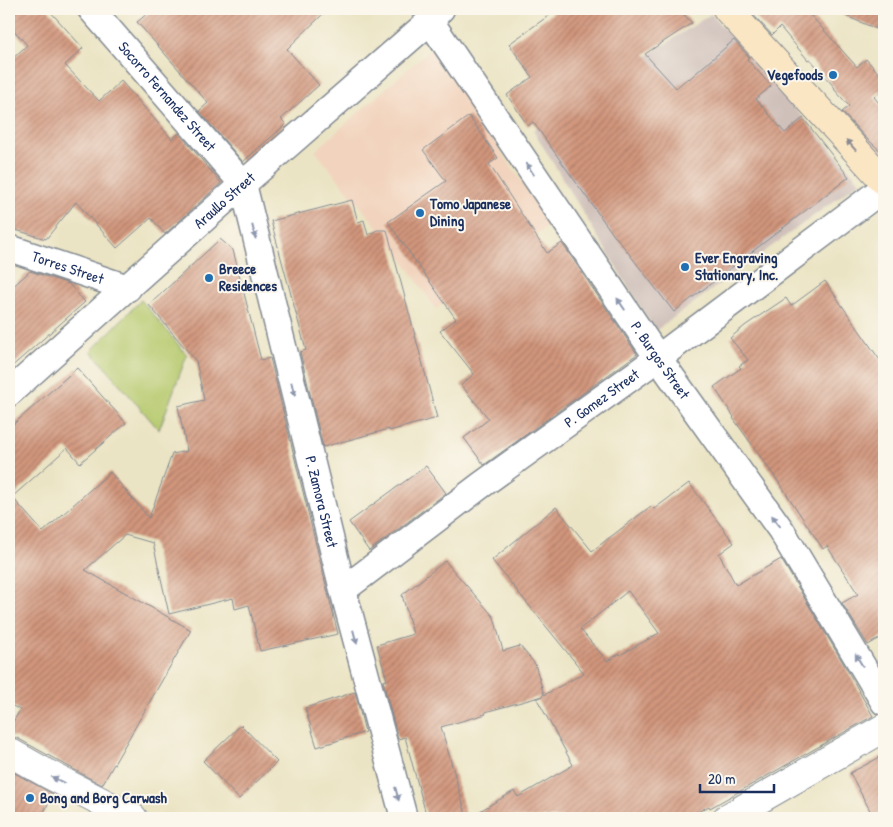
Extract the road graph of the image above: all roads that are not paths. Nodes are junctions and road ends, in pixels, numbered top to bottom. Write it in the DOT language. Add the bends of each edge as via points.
graph roads {
  1 [pos="91,9"];
  2 [pos="727,9"];
  3 [pos="436,15"];
  4 [pos="884,181"];
  5 [pos="243,184"];
  6 [pos="884,188"];
  7 [pos="9,248"];
  8 [pos="128,288"];
  9 [pos="658,358"];
  10 [pos="9,393"];
  11 [pos="343,590"];
  12 [pos="884,702"];
  13 [pos="884,728"];
  14 [pos="9,752"];
  15 [pos="133,818"];
  16 [pos="404,818"];
  17 [pos="727,818"];
  1 -- 5 [label="street, Socorro Fernandez Street"];
  4 -- 2 [label="main road, one-way"];
  3 -- 5 [label="street, Araullo Street"];
  9 -- 3 [label="street, P. Burgos Street, one-way"];
  5 -- 8 [label="street, Araullo Street"];
  5 -- 11 [label="street, P. Zamora Street, one-way"];
  6 -- 9 [label="street, P. Gomez Street"];
  7 -- 8 [label="street, Torres Street"];
  8 -- 10 [label="street, Araullo Street"];
  9 -- 11 [label="street, P. Gomez Street" via="479,485"];
  12 -- 9 [label="street, P. Burgos Street, one-way" via="782,530"];
  11 -- 16 [label="street, P. Zamora Street, one-way"];
  13 -- 17 [label="street"];
  15 -- 14 [label="street, one-way"];
}
